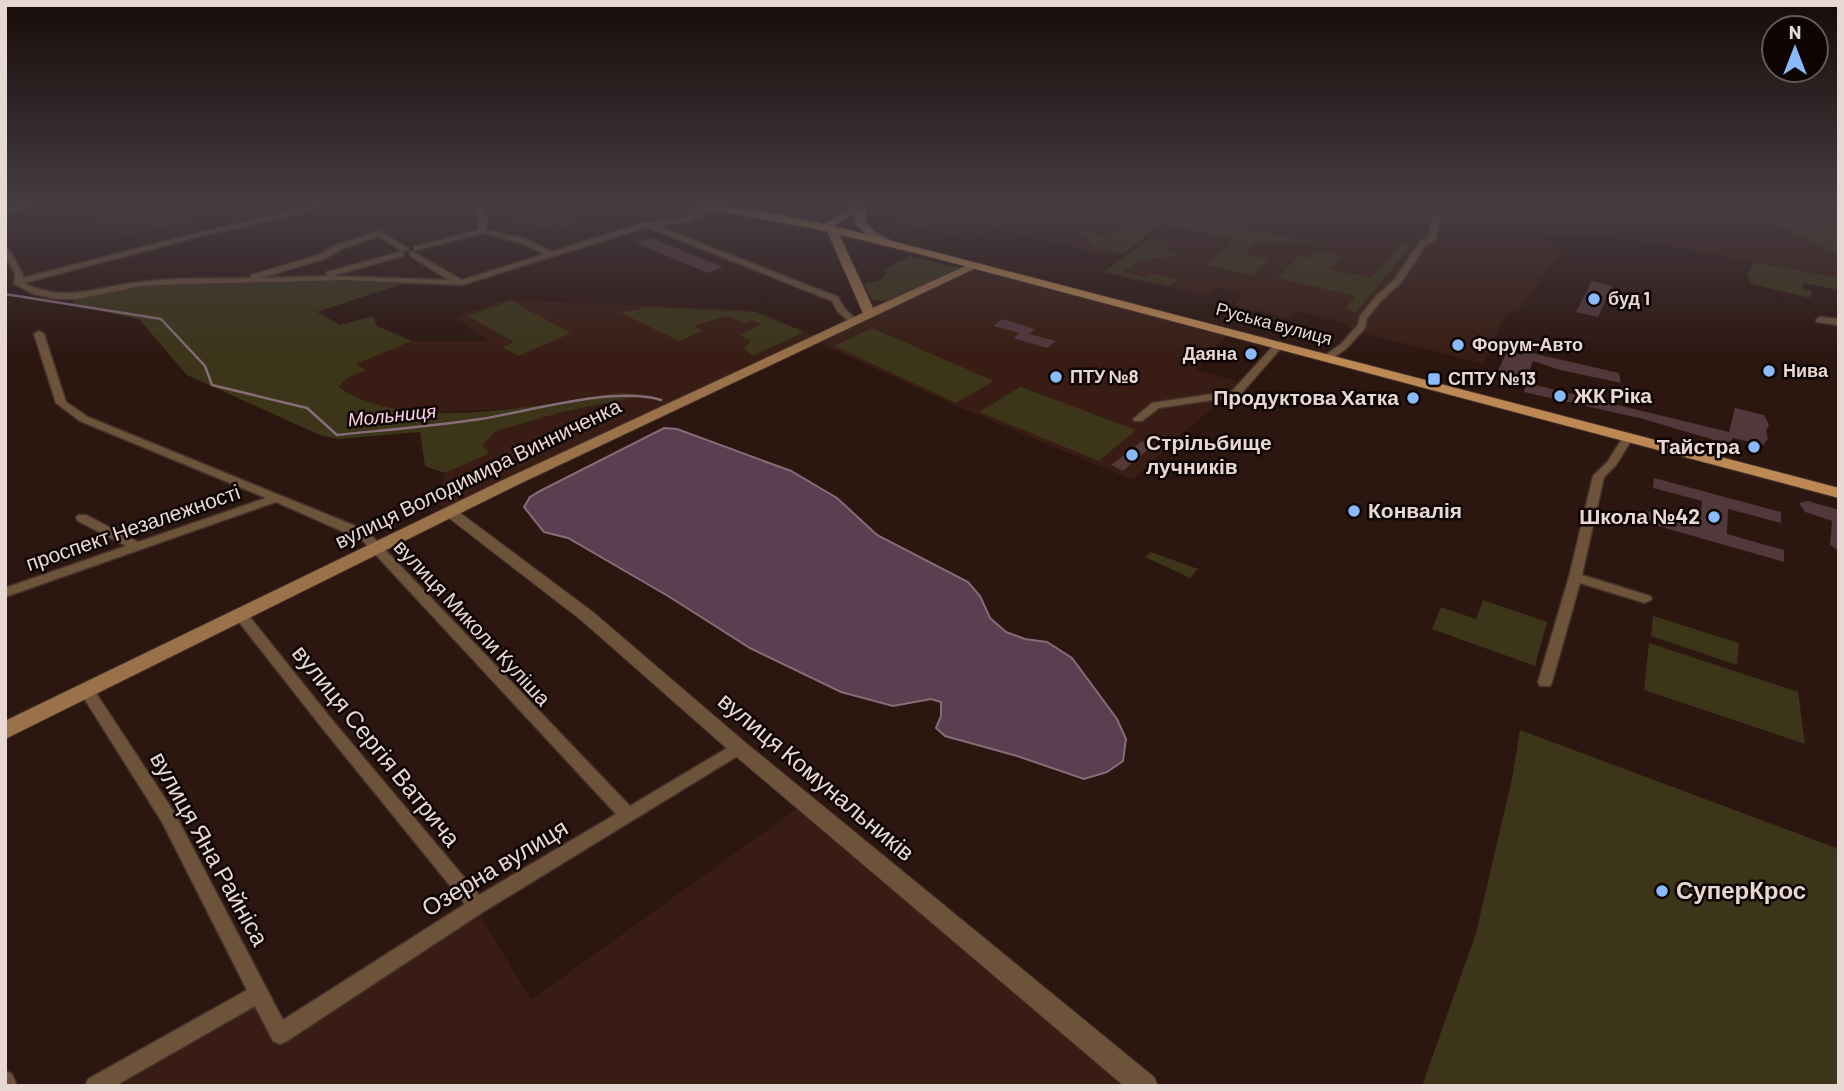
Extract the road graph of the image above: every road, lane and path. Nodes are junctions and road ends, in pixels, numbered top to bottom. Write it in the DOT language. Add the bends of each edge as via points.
graph roads {
  1 [pos="9,257"];
  2 [pos="112,257"];
  3 [pos="321,257"];
  4 [pos="389,257"];
  5 [pos="419,257"];
  6 [pos="546,257"];
  7 [pos="729,257"];
  8 [pos="845,257"];
  9 [pos="940,257"];
  10 [pos="1413,257"];
  11 [pos="974,266"];
  12 [pos="312,279"];
  13 [pos="16,282"];
  14 [pos="250,282"];
  15 [pos="462,283"];
  16 [pos="869,314"];
  17 [pos="854,320"];
  18 [pos="1820,320"];
  19 [pos="1839,322"];
  20 [pos="39,334"];
  21 [pos="1279,345"];
  22 [pos="1327,358"];
  23 [pos="1138,419"];
  24 [pos="1629,436"];
  25 [pos="1839,493"];
  26 [pos="274,499"];
  27 [pos="450,512"];
  28 [pos="82,518"];
  29 [pos="137,547"];
  30 [pos="375,548"];
  31 [pos="1575,577"];
  32 [pos="5,593"];
  33 [pos="1644,599"];
  34 [pos="240,614"];
  35 [pos="1545,682"];
  36 [pos="87,691"];
  37 [pos="5,731"];
  38 [pos="739,748"];
  39 [pos="629,816"];
  40 [pos="477,906"];
  41 [pos="260,993"];
  42 [pos="280,1034"];
  43 [pos="95,1086"];
  44 [pos="1144,1086"];
  1 -- 13 [label="street" via="19,274"];
  2 -- 13 [label="street"];
  3 -- 14 [label="street" via="255,276"];
  4 -- 12 [label="street"];
  5 -- 15 [label="street"];
  6 -- 15 [label="street"];
  7 -- 17 [label="street" via="835,299"];
  8 -- 16 [label="main road"];
  9 -- 11 [label="main road, Руська вулиця"];
  10 -- 22 [label="street" via="1363,318 1362,326"];
  11 -- 16 [label="main road, вулиця Володимира Винниченка"];
  11 -- 21 [label="main road, Руська вулиця"];
  12 -- 14 [label="street"];
  12 -- 15 [label="street"];
  13 -- 14 [label="street" via="37,292 77,296 141,284"];
  16 -- 17 [label="main road, вулиця Володимира Винниченка"];
  17 -- 27 [label="main road, вулиця Володимира Винниченка"];
  18 -- 19 [label="street"];
  20 -- 26 [label="street, вулиця Миколи Куліша" via="61,403 94,424"];
  21 -- 22 [label="main road, Руська вулиця"];
  21 -- 23 [label="street" via="1235,394 1156,405"];
  22 -- 24 [label="main road, Руська вулиця"];
  24 -- 25 [label="main road, Руська вулиця"];
  24 -- 31 [label="street" via="1599,476"];
  26 -- 29 [label="street, проспект Незалежності"];
  26 -- 30 [label="street, вулиця Миколи Куліша" via="349,528"];
  27 -- 30 [label="main road, вулиця Володимира Винниченка"];
  27 -- 38 [label="street, вулиця Комунальників" via="587,616"];
  28 -- 29 [label="street"];
  29 -- 32 [label="street, проспект Незалежності"];
  30 -- 34 [label="main road, вулиця Володимира Винниченка"];
  30 -- 39 [label="street, вулиця Миколи Куліша"];
  31 -- 33 [label="street"];
  31 -- 35 [label="street"];
  34 -- 36 [label="main road, вулиця Володимира Винниченка"];
  34 -- 40 [label="street, вулиця Сергія Ватрича"];
  36 -- 37 [label="main road, вулиця Володимира Винниченка"];
  36 -- 41 [label="street, вулиця Яна Райніса" via="168,817"];
  38 -- 39 [label="street, Озерна вулиця"];
  38 -- 44 [label="street, вулиця Комунальників"];
  39 -- 40 [label="street, Озерна вулиця"];
  40 -- 42 [label="street, Озерна вулиця"];
  41 -- 42 [label="street, вулиця Яна Райніса"];
  41 -- 43 [label="street"];
}
